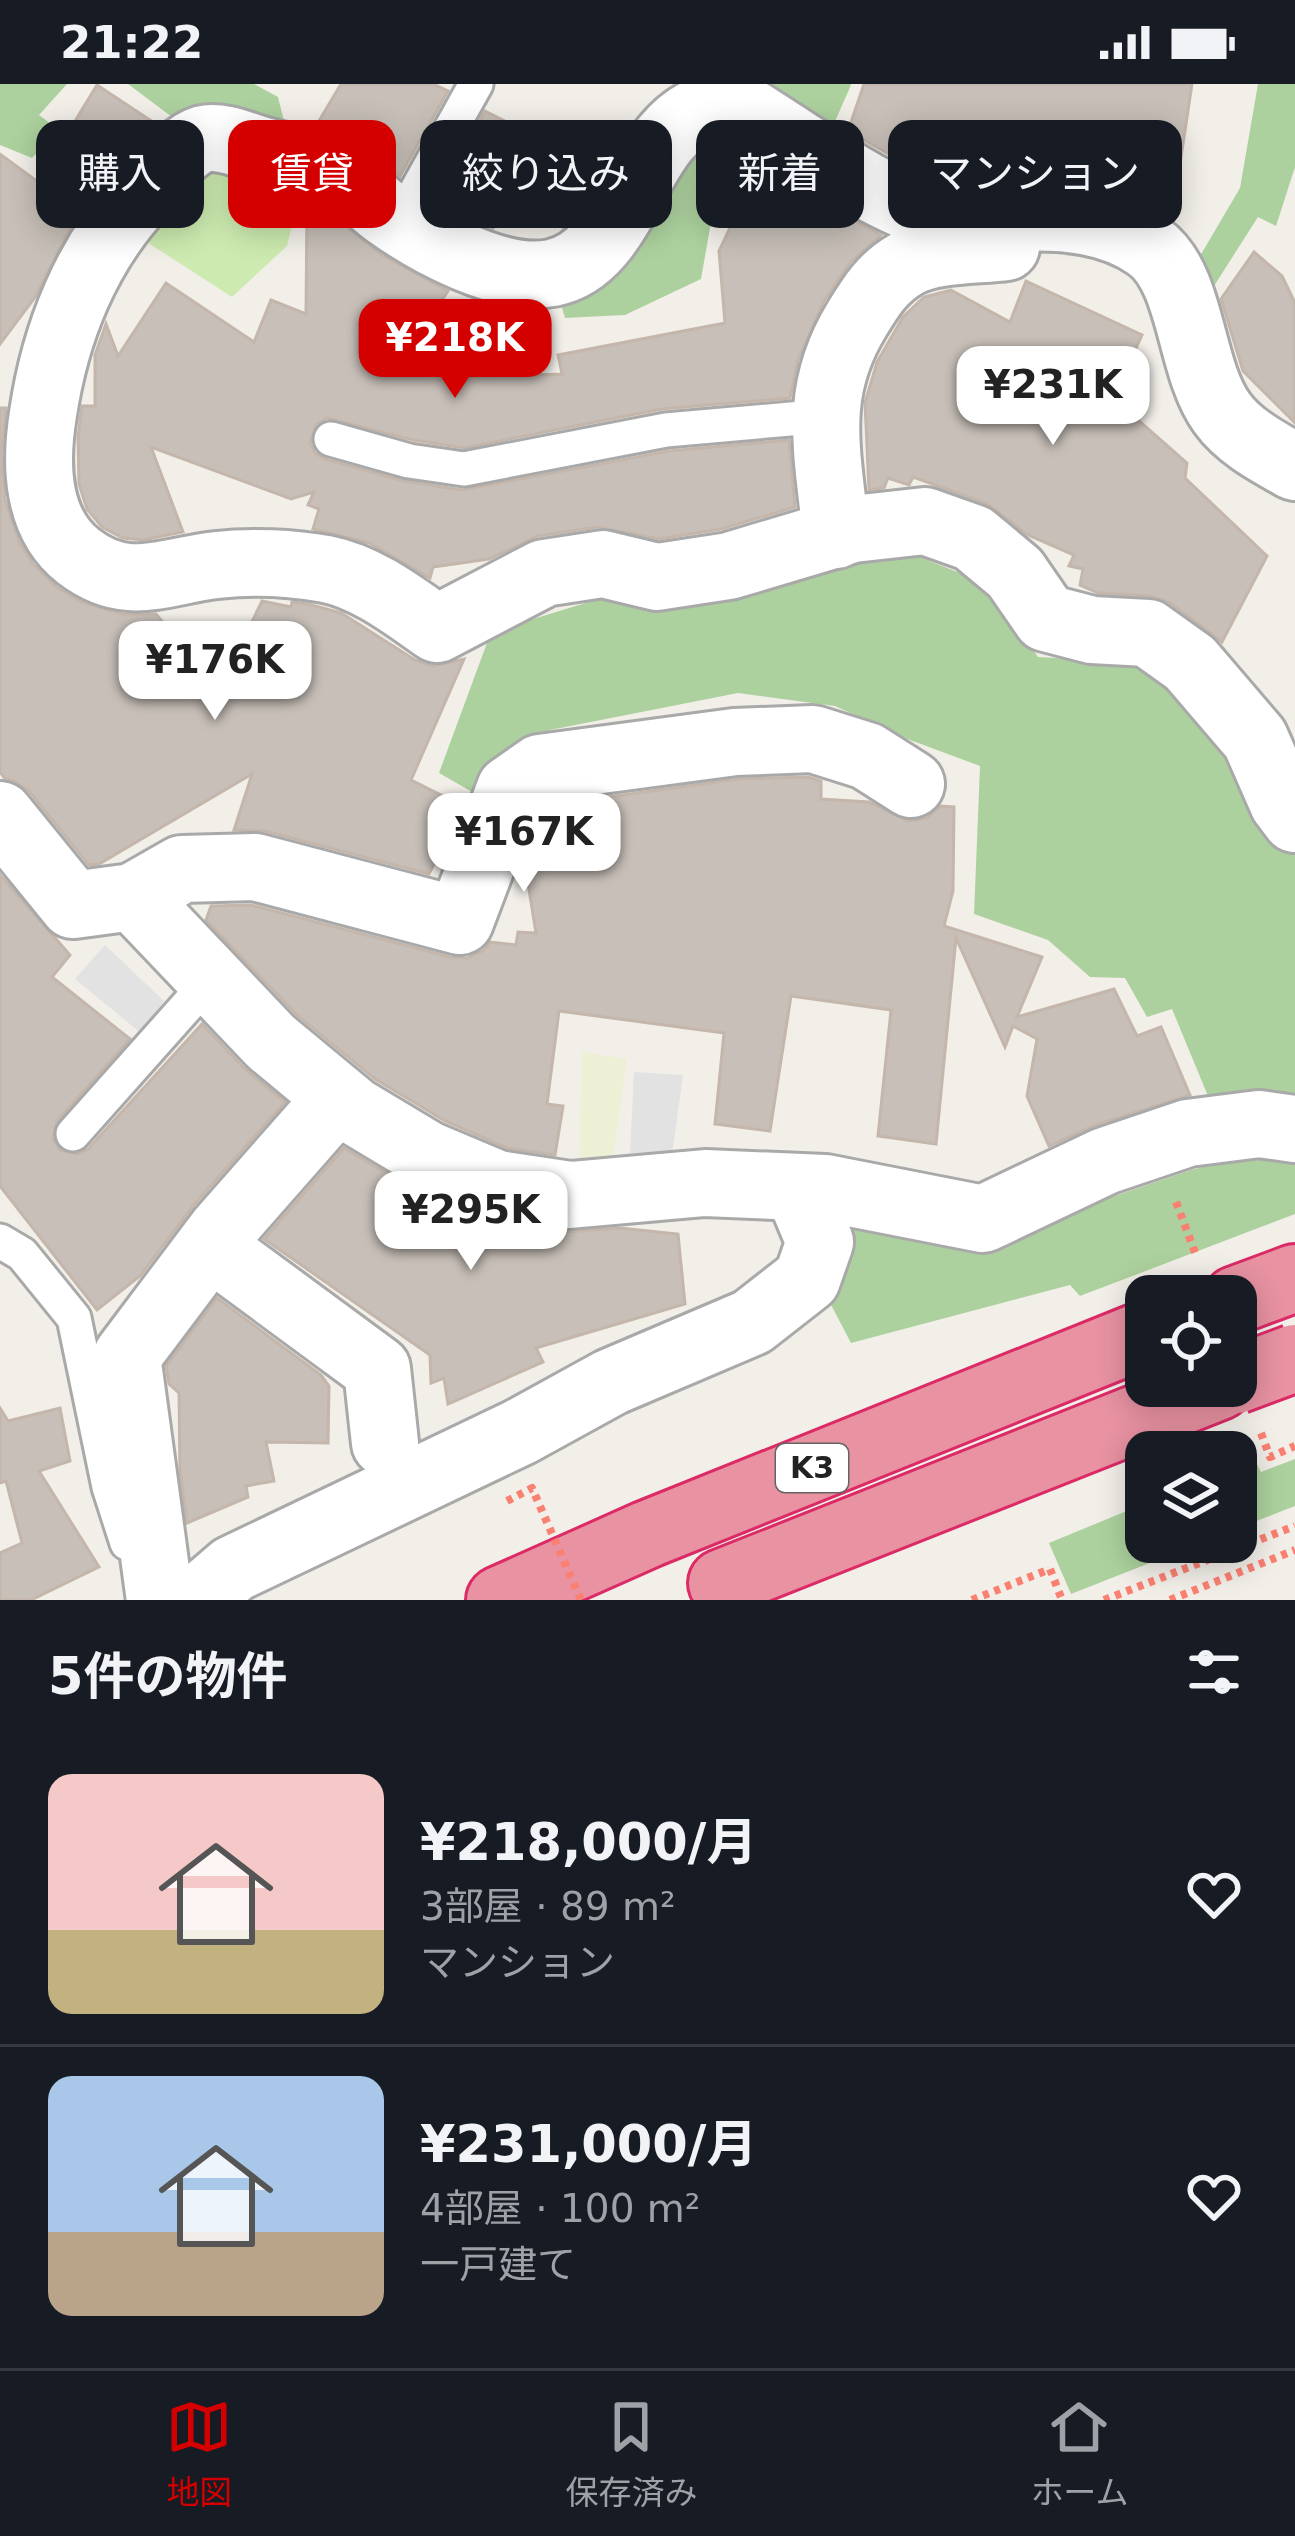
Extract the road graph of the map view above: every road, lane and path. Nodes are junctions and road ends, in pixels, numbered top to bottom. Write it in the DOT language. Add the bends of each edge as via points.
graph roads {
  1 [pos="476,84"];
  2 [pos="740,94"];
  3 [pos="888,195"];
  4 [pos="399,222"];
  5 [pos="1065,228"];
  6 [pos="1113,228"];
  7 [pos="825,416"];
  8 [pos="331,439"];
  9 [pos="1295,466"];
  10 [pos="836,535"];
  11 [pos="911,784"];
  12 [pos="0,815"];
  13 [pos="1295,819"];
  14 [pos="133,897"];
  15 [pos="211,979"];
  16 [pos="338,1098"];
  17 [pos="1295,1129"];
  18 [pos="73,1134"];
  19 [pos="797,1187"];
  20 [pos="1174,1196"];
  21 [pos="0,1241"];
  22 [pos="210,1246"];
  23 [pos="1214,1275"];
  24 [pos="1295,1278"];
  25 [pos="1257,1283"];
  26 [pos="1125,1342"];
  27 [pos="1295,1358"];
  28 [pos="1257,1372"];
  29 [pos="1163,1407"];
  30 [pos="385,1443"];
  31 [pos="507,1501"];
  32 [pos="1295,1526"];
  33 [pos="1295,1550"];
  34 [pos="722,1583"];
  35 [pos="215,1585"];
  36 [pos="149,1600"];
  37 [pos="160,1600"];
  38 [pos="500,1600"];
  39 [pos="581,1600"];
  40 [pos="972,1600"];
  41 [pos="1062,1600"];
  42 [pos="1104,1600"];
  43 [pos="1170,1600"];
  1 -- 4 [label="lane"];
  2 -- 3 [label="street"];
  2 -- 4 [label="street" via="687,119 656,152 606,236 579,262 551,274 505,271"];
  4 -- 10 [label="street" via="340,175 229,140 203,140 181,154 98,253 68,314 40,429 39,482 53,530 110,575 145,579 218,564 329,570 386,593 437,629 544,572 603,563 657,577"];
  5 -- 7 [label="street" via="1030,244 910,262 879,283 830,376"];
  6 -- 9 [label="street" via="1155,251 1178,289 1222,414"];
  7 -- 8 [label="lane" via="666,430 464,469"];
  7 -- 10 [label="street"];
  10 -- 13 [label="street" via="925,521 973,538 1015,572 1046,618 1148,634 1223,698 1255,739"];
  11 -- 14 [label="street" via="868,756 813,739 540,769 510,789 460,921 255,867 182,869"];
  12 -- 14 [label="street" via="73,904"];
  14 -- 15 [label="street"];
  15 -- 16 [label="street"];
  15 -- 18 [label="lane"];
  16 -- 19 [label="street" via="428,1155 497,1184 570,1195 704,1183"];
  16 -- 22 [label="street"];
  17 -- 19 [label="street" via="1259,1124 1188,1133 1105,1161 983,1220"];
  19 -- 35 [label="street" via="820,1242 807,1280 752,1322 610,1382"];
  20 -- 23 [label="path"];
  21 -- 36 [label="lane" via="22,1254 74,1318 109,1487"];
  22 -- 30 [label="street" via="377,1369"];
  22 -- 37 [label="street" via="127,1356"];
  24 -- 25 [label="highway"];
  26 -- 38 [label="highway, K3"];
  27 -- 28 [label="highway, bridge"];
  29 -- 34 [label="highway, K3"];
  31 -- 39 [label="path, bridge" via="532,1488"];
  32 -- 42 [label="path"];
  33 -- 43 [label="path"];
  40 -- 41 [label="path" via="1050,1569"];
}
